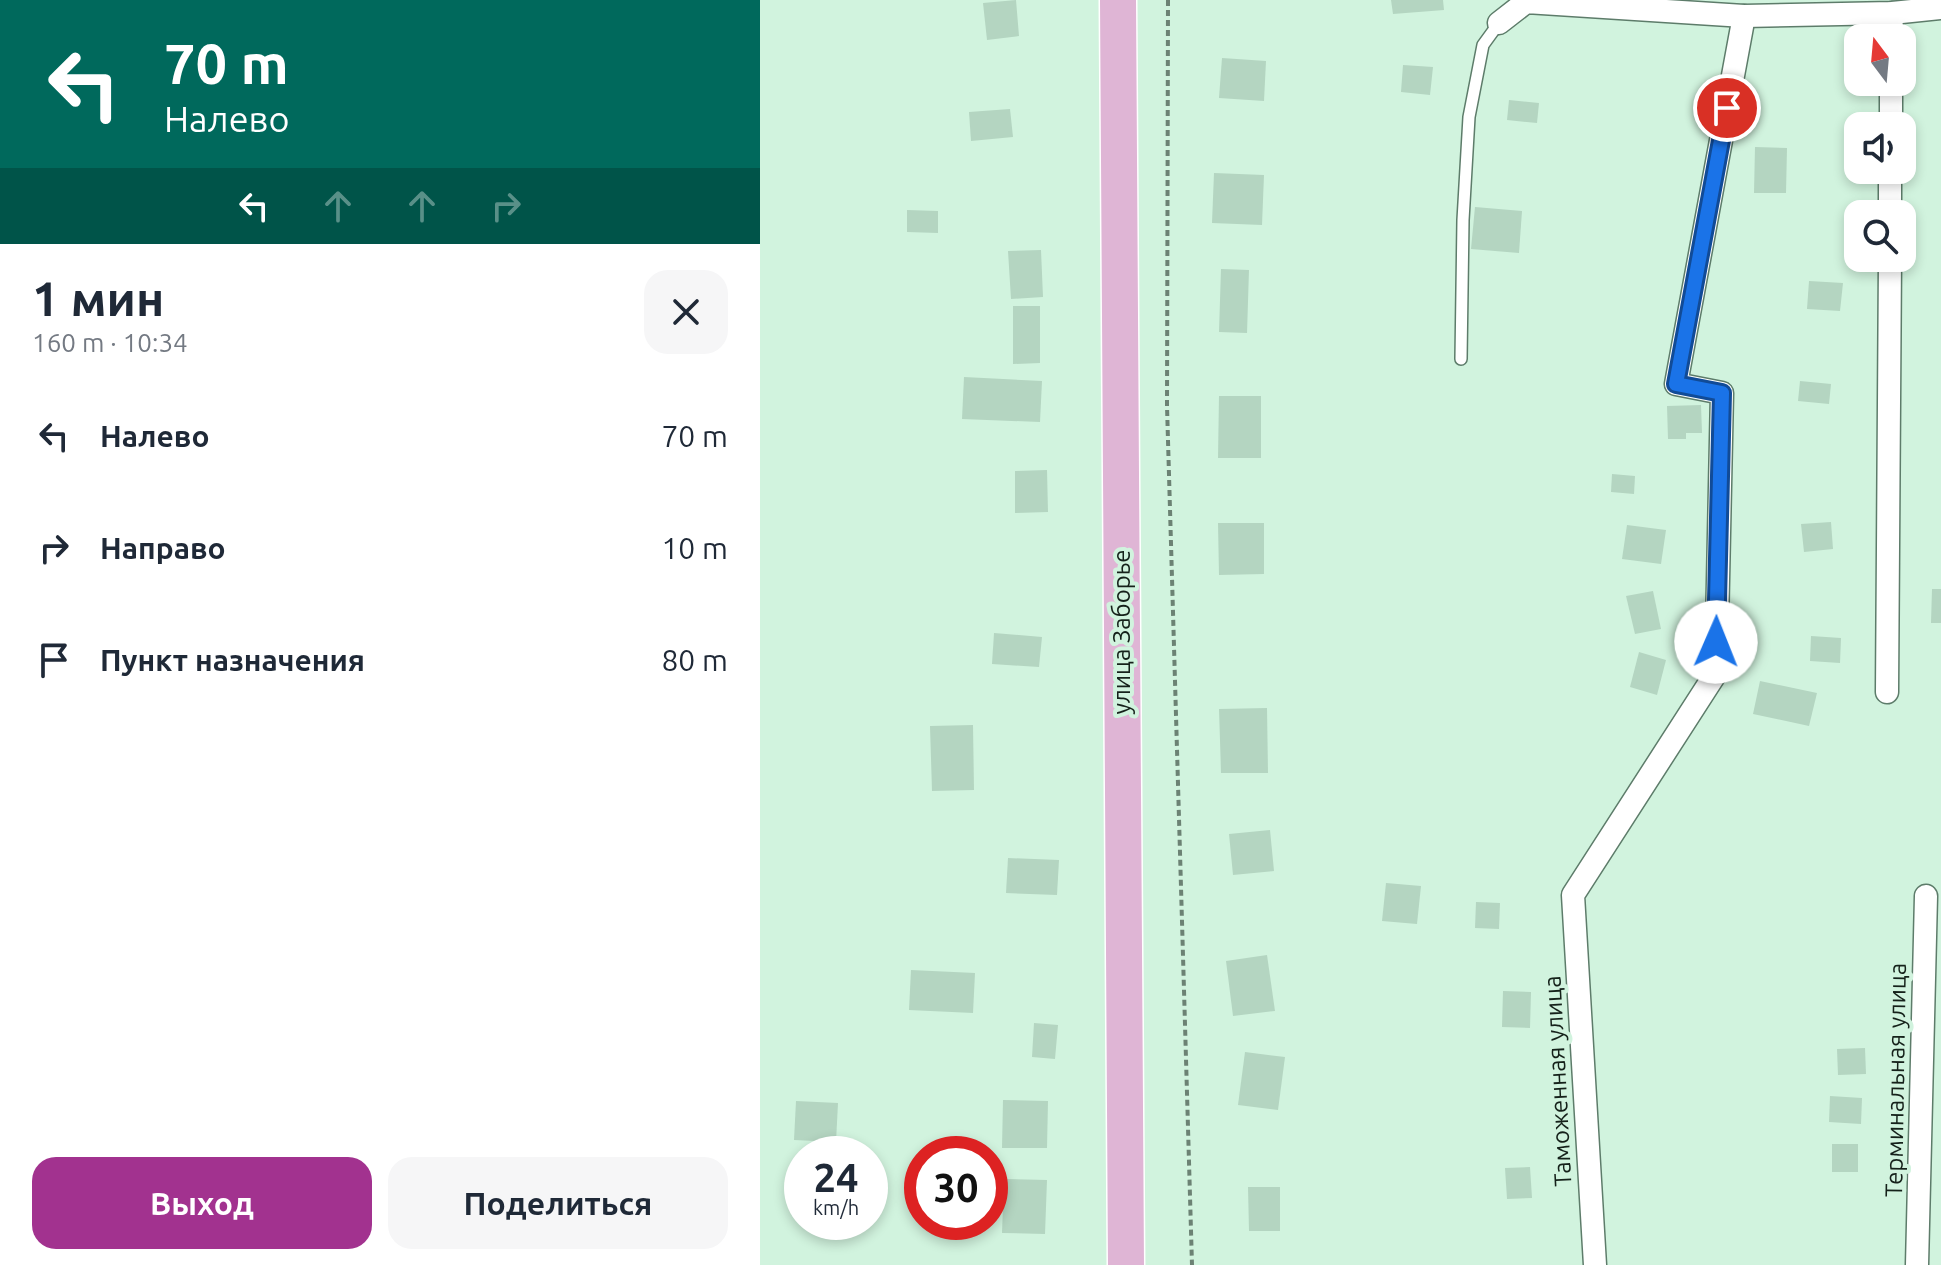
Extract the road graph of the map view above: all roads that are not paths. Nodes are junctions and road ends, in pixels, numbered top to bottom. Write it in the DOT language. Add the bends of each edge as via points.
graph roads {
  1 [pos="1118,0"];
  2 [pos="1941,8"];
  3 [pos="1892,13"];
  4 [pos="1744,16"];
  5 [pos="1499,23"];
  6 [pos="1892,24"];
  7 [pos="1890,272"];
  8 [pos="1461,359"];
  9 [pos="1887,692"];
  10 [pos="1926,896"];
  11 [pos="1126,1265"];
  12 [pos="1595,1265"];
  13 [pos="1917,1265"];
  1 -- 11 [label="main road, улица Заборье"];
  2 -- 3 [label="street"];
  3 -- 4 [label="street"];
  3 -- 6 [label="street"];
  4 -- 5 [label="street" via="1526,2"];
  4 -- 12 [label="street, Таможенная улица" via="1676,384 1722,393 1716,673 1573,895"];
  5 -- 8 [label="lane" via="1483,45 1469,117"];
  7 -- 9 [label="street"];
  10 -- 13 [label="street, Терминальная улица"];
}
